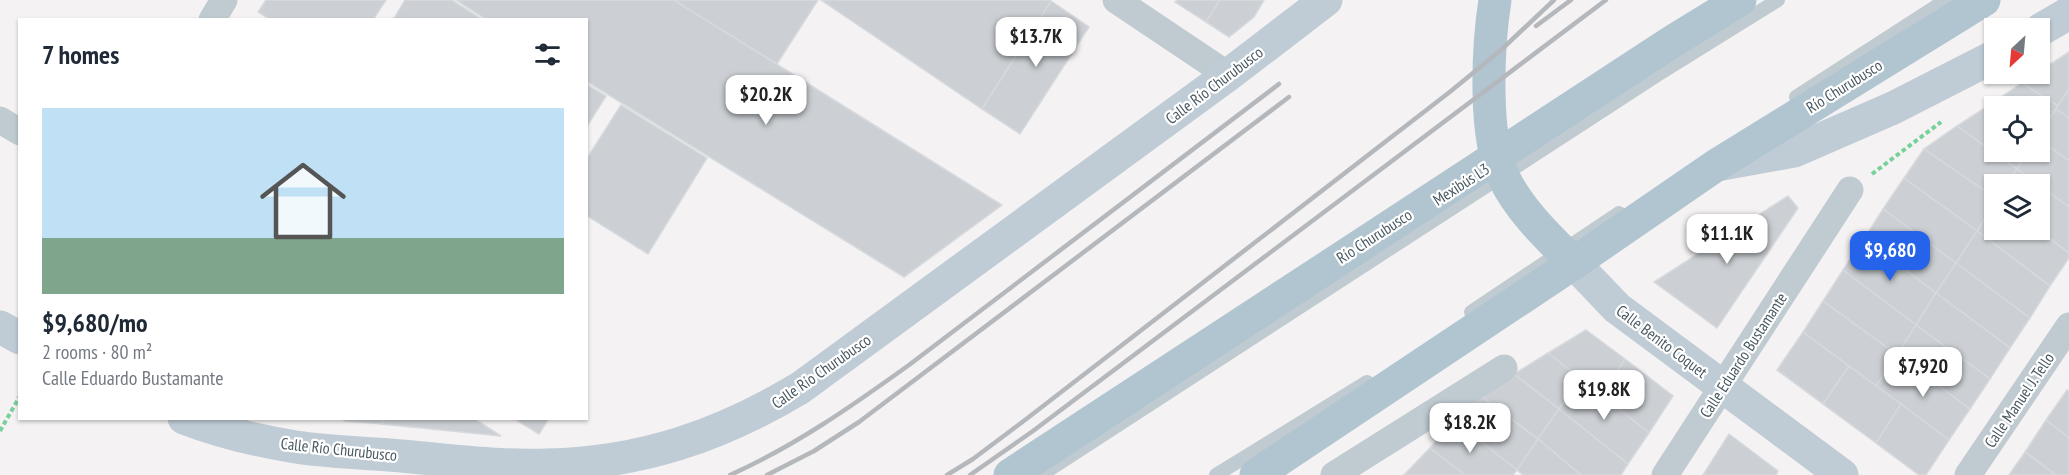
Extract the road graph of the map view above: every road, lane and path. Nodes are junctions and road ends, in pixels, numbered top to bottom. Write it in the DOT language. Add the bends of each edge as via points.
graph roads {
  1 [pos="224,0"];
  2 [pos="1116,0"];
  3 [pos="1326,0"];
  4 [pos="1495,0"];
  5 [pos="1740,0"];
  6 [pos="1778,0"];
  7 [pos="1946,0"];
  8 [pos="1984,0"];
  9 [pos="2069,13"];
  10 [pos="214,18"];
  11 [pos="2050,24"];
  12 [pos="1984,62"];
  13 [pos="1228,75"];
  14 [pos="1781,107"];
  15 [pos="0,120"];
  16 [pos="1942,121"];
  17 [pos="18,131"];
  18 [pos="1715,166"];
  19 [pos="1499,167"];
  20 [pos="1850,190"];
  21 [pos="1628,207"];
  22 [pos="1568,257"];
  23 [pos="1464,317"];
  24 [pos="2069,326"];
  25 [pos="0,327"];
  26 [pos="18,337"];
  27 [pos="1504,368"];
  28 [pos="1376,376"];
  29 [pos="1723,387"];
  30 [pos="18,400"];
  31 [pos="190,420"];
  32 [pos="0,431"];
  33 [pos="1010,475"];
  34 [pos="1041,475"];
  35 [pos="1216,475"];
  36 [pos="1256,475"];
  37 [pos="1334,475"];
  38 [pos="1665,475"];
  39 [pos="1842,475"];
  40 [pos="1968,475"];
  1 -- 10 [label="street"];
  2 -- 13 [label="street"];
  3 -- 13 [label="street, Calle Río Churubusco"];
  4 -- 19 [label="main road" via="1491,27 1491,130"];
  5 -- 19 [label="main road, Río Churubusco" via="1673,41"];
  6 -- 19 [label="lane, Mexibús L3" via="1650,81"];
  7 -- 14 [label="lane"];
  8 -- 18 [label="main road, Río Churubusco"];
  9 -- 11 [label="street"];
  12 -- 18 [label="street" via="1893,108 1794,151"];
  13 -- 31 [label="street, Calle Río Churubusco" via="800,388 698,439 623,458 555,465 507,464 291,447"];
  15 -- 17 [label="street"];
  16 -- 20 [label="path"];
  18 -- 22 [label="main road, Río Churubusco"];
  19 -- 22 [label="main road" via="1539,228"];
  19 -- 33 [label="main road, Río Churubusco"];
  19 -- 34 [label="lane, Mexibús L3"];
  20 -- 29 [label="street, Calle Eduardo Bustamante"];
  21 -- 22 [label="lane"];
  22 -- 23 [label="lane"];
  22 -- 29 [label="street, Calle Benito Coquet" via="1617,308"];
  22 -- 36 [label="main road, Río Churubusco"];
  24 -- 40 [label="street, Calle Manuel J. Tello"];
  25 -- 26 [label="street"];
  27 -- 37 [label="street"];
  28 -- 35 [label="lane"];
  29 -- 38 [label="street, Calle Eduardo Bustamante"];
  29 -- 39 [label="street, Calle Benito Coquet"];
  30 -- 32 [label="path"];
}
